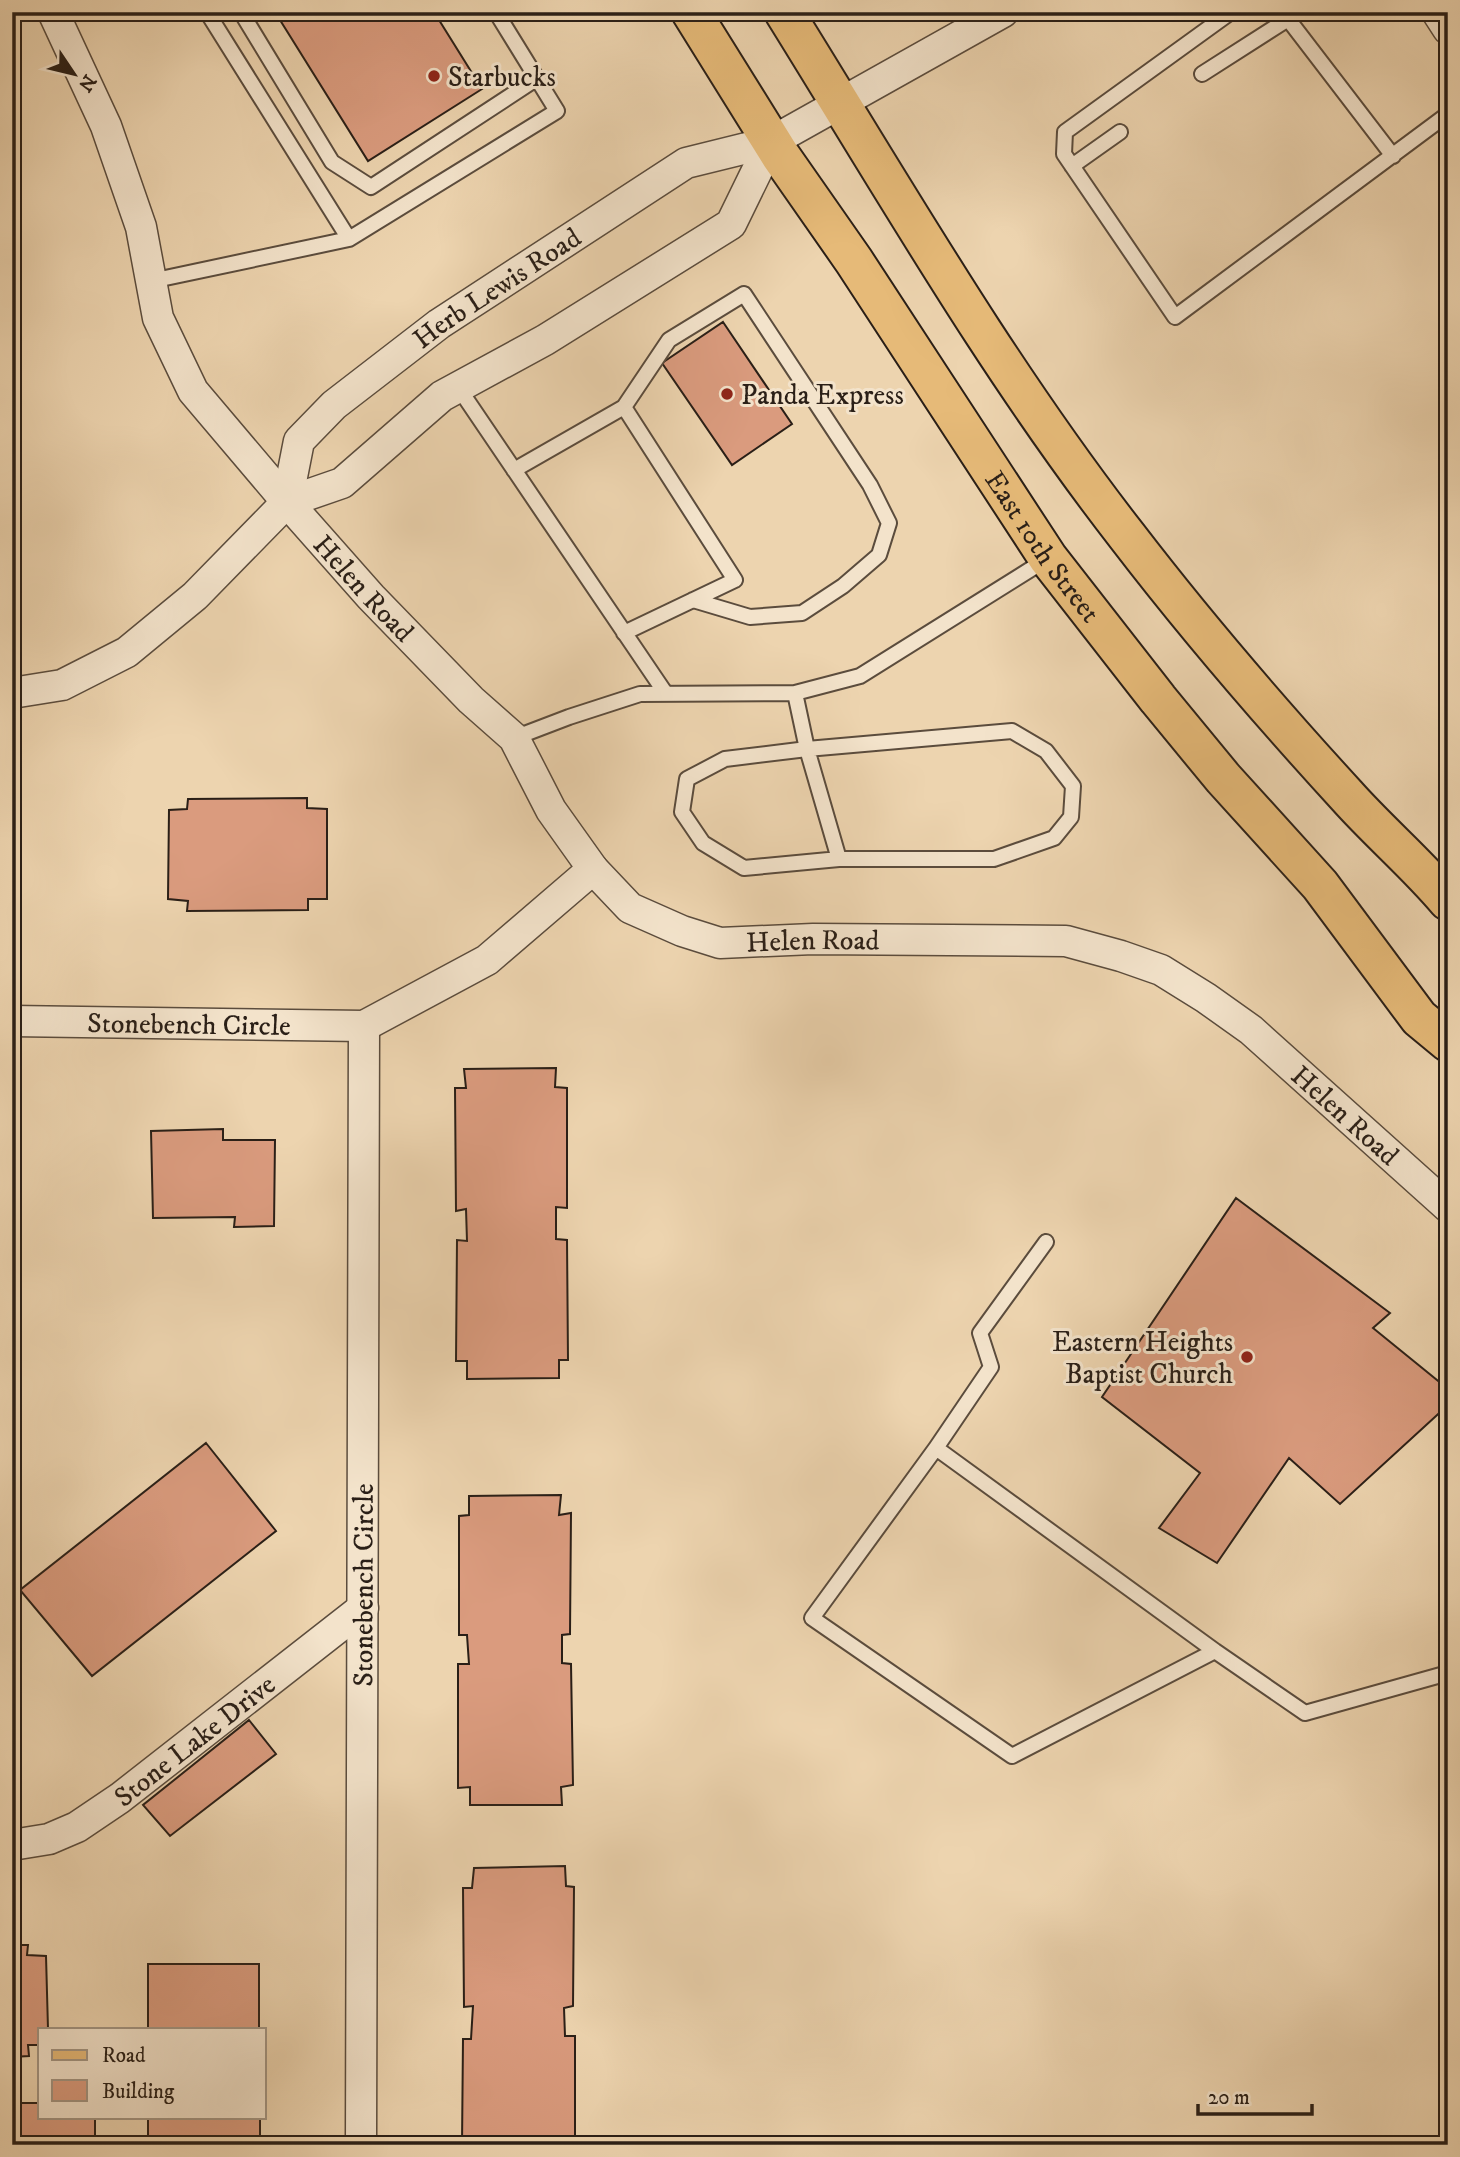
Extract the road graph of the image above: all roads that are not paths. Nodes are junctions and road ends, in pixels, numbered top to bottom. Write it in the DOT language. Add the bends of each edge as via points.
graph roads {
  1 [pos="53,12"];
  2 [pos="207,12"];
  3 [pos="241,12"];
  4 [pos="496,12"];
  5 [pos="691,12"];
  6 [pos="785,12"];
  7 [pos="1003,12"];
  8 [pos="1231,12"];
  9 [pos="1265,12"];
  10 [pos="1437,12"];
  11 [pos="1288,19"];
  12 [pos="1448,29"];
  13 [pos="1202,74"];
  14 [pos="536,79"];
  15 [pos="840,103"];
  16 [pos="1448,114"];
  17 [pos="1119,132"];
  18 [pos="771,142"];
  19 [pos="1393,156"];
  20 [pos="1072,166"];
  21 [pos="349,239"];
  22 [pos="151,281"];
  23 [pos="458,387"];
  24 [pos="624,407"];
  25 [pos="514,470"];
  26 [pos="286,502"];
  27 [pos="1048,558"];
  28 [pos="693,600"];
  29 [pos="624,632"];
  30 [pos="795,693"];
  31 [pos="12,694"];
  32 [pos="666,694"];
  33 [pos="514,738"];
  34 [pos="807,749"];
  35 [pos="839,859"];
  36 [pos="593,869"];
  37 [pos="1448,901"];
  38 [pos="12,1021"];
  39 [pos="364,1026"];
  40 [pos="1448,1042"];
  41 [pos="1448,1207"];
  42 [pos="1046,1242"];
  43 [pos="936,1448"];
  44 [pos="363,1608"];
  45 [pos="1216,1651"];
  46 [pos="1448,1673"];
  47 [pos="12,1844"];
  48 [pos="361,2145"];
  1 -- 22 [label="street, Helen Road" via="107,126 141,227"];
  2 -- 21 [label="lane"];
  3 -- 14 [label="lane" via="332,162 371,187"];
  4 -- 14 [label="lane"];
  5 -- 18 [label="main road, East 10th Street"];
  6 -- 15 [label="main road"];
  7 -- 15 [label="street, Herb Lewis Road"];
  8 -- 20 [label="lane" via="1065,132 1064,154"];
  9 -- 11 [label="lane"];
  10 -- 12 [label="street"];
  11 -- 13 [label="lane"];
  11 -- 19 [label="lane"];
  14 -- 21 [label="lane" via="557,111"];
  15 -- 18 [label="street, Herb Lewis Road"];
  15 -- 37 [label="main road" via="1036,412 1125,534 1261,700"];
  16 -- 19 [label="lane"];
  17 -- 20 [label="lane"];
  18 -- 23 [label="street, Herb Lewis Road" via="731,224 545,341"];
  18 -- 26 [label="street, Herb Lewis Road" via="686,163 439,324 334,405 299,441"];
  18 -- 27 [label="main road, East 10th Street"];
  19 -- 20 [label="lane" via="1175,317"];
  21 -- 22 [label="lane"];
  22 -- 26 [label="street, Helen Road" via="158,318 192,391"];
  23 -- 25 [label="lane"];
  23 -- 26 [label="street, Herb Lewis Road" via="342,483"];
  24 -- 25 [label="lane"];
  24 -- 28 [label="lane" via="735,580"];
  24 -- 28 [label="lane" via="669,340 744,294 870,485 889,523 879,555 802,613 750,617"];
  25 -- 29 [label="lane"];
  26 -- 31 [label="street, Herb Lewis Road" via="195,596 127,652 62,685"];
  26 -- 33 [label="street, Helen Road" via="371,597"];
  27 -- 30 [label="lane" via="860,677"];
  27 -- 40 [label="main road, East 10th Street" via="1223,778 1320,885 1419,1018"];
  28 -- 29 [label="lane"];
  29 -- 32 [label="lane"];
  30 -- 32 [label="lane"];
  30 -- 34 [label="lane"];
  32 -- 33 [label="lane" via="640,694"];
  33 -- 36 [label="street, Helen Road" via="551,810"];
  34 -- 35 [label="lane"];
  34 -- 35 [label="lane" via="725,759 687,779 682,812 703,843 744,868"];
  34 -- 35 [label="lane" via="1012,732 1046,751 1073,786 1071,817 1054,838 994,859"];
  36 -- 39 [label="street, Stonebench Circle" via="486,960"];
  36 -- 41 [label="street, Helen Road" via="630,908 720,943 813,939 1066,942 1161,970 1251,1030"];
  38 -- 39 [label="street, Stonebench Circle"];
  39 -- 44 [label="street, Stonebench Circle"];
  42 -- 43 [label="lane" via="980,1333 991,1367"];
  43 -- 45 [label="lane"];
  43 -- 45 [label="lane" via="813,1618 1012,1756"];
  44 -- 47 [label="street, Stone Lake Drive" via="120,1798 49,1839"];
  44 -- 48 [label="street, Stonebench Circle"];
  45 -- 46 [label="lane" via="1306,1713"];
}
